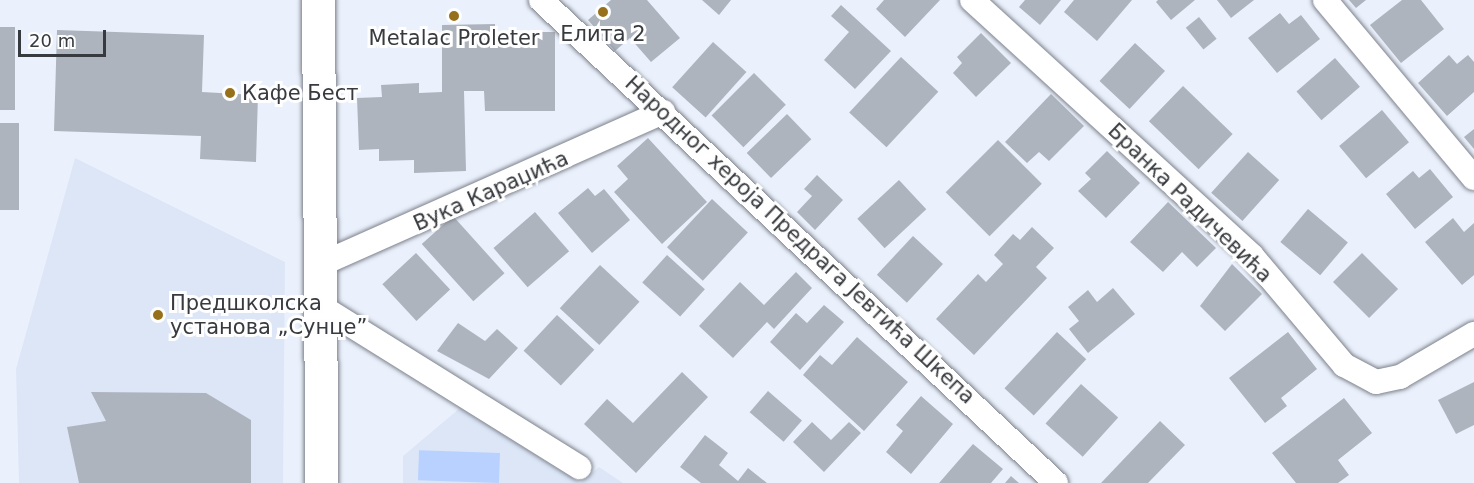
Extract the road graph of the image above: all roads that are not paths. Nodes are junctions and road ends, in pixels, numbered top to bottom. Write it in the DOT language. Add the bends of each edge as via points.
graph roads {
  1 [pos="318,0"];
  2 [pos="541,0"];
  3 [pos="972,0"];
  4 [pos="1325,0"];
  5 [pos="663,112"];
  6 [pos="1474,178"];
  7 [pos="317,266"];
  8 [pos="317,304"];
  9 [pos="1474,334"];
  10 [pos="579,467"];
  11 [pos="321,483"];
  12 [pos="1056,483"];
  1 -- 7 [label="street"];
  2 -- 5 [label="street, Народног хероја Предрага Јевтића Шкепа"];
  3 -- 9 [label="street, Бранка Радичевића" via="1252,256 1344,365 1376,382 1400,377"];
  4 -- 6 [label="street"];
  5 -- 7 [label="street, Вука Караџића"];
  5 -- 12 [label="street, Народног хероја Предрага Јевтића Шкепа"];
  7 -- 8 [label="street"];
  8 -- 10 [label="street"];
  8 -- 11 [label="street"];
}
